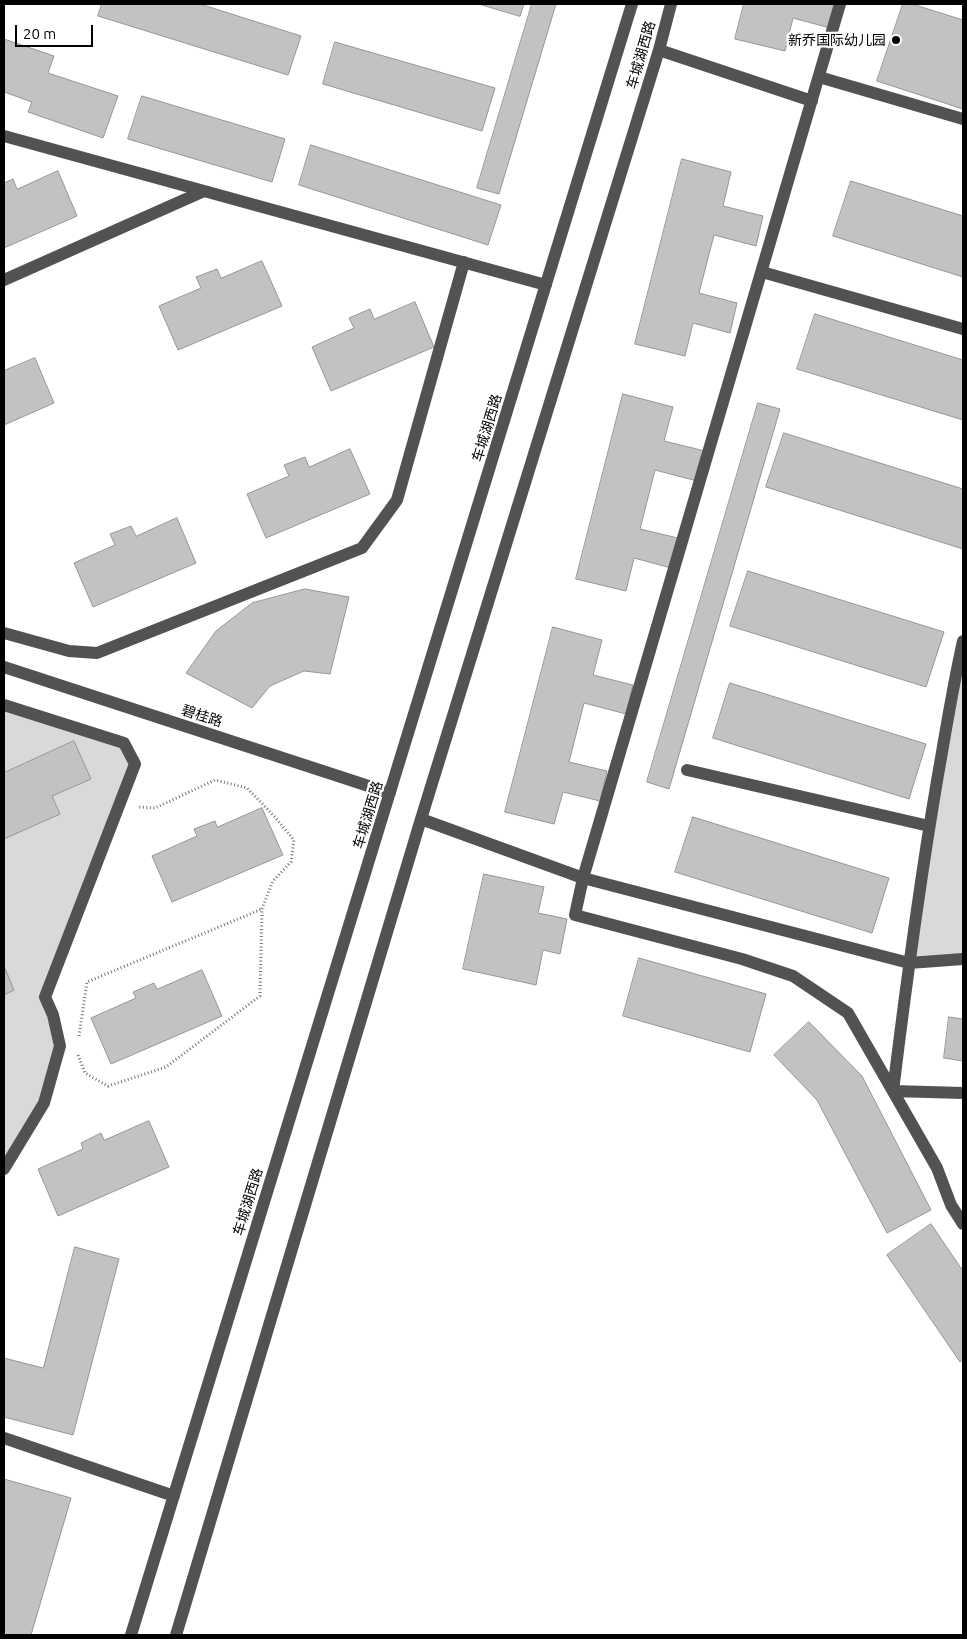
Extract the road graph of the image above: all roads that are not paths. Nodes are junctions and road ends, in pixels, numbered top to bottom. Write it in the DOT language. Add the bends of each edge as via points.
graph roads {
  1 [pos="632,4"];
  2 [pos="671,4"];
  3 [pos="840,4"];
  4 [pos="659,50"];
  5 [pos="819,77"];
  6 [pos="812,101"];
  7 [pos="963,119"];
  8 [pos="4,136"];
  9 [pos="204,191"];
  10 [pos="464,262"];
  11 [pos="762,272"];
  12 [pos="4,280"];
  13 [pos="546,285"];
  14 [pos="963,329"];
  15 [pos="4,633"];
  16 [pos="963,641"];
  17 [pos="4,667"];
  18 [pos="960,670"];
  19 [pos="4,705"];
  20 [pos="687,770"];
  21 [pos="390,792"];
  22 [pos="421,819"];
  23 [pos="930,826"];
  24 [pos="583,878"];
  25 [pos="963,959"];
  26 [pos="909,963"];
  27 [pos="892,1091"];
  28 [pos="963,1093"];
  29 [pos="4,1169"];
  30 [pos="957,1205"];
  31 [pos="963,1224"];
  32 [pos="4,1438"];
  33 [pos="174,1496"];
  34 [pos="131,1635"];
  35 [pos="176,1635"];
  1 -- 13 [label="street, 车城湖西路"];
  2 -- 4 [label="street, 车城湖西路"];
  3 -- 5 [label="street"];
  4 -- 6 [label="street"];
  4 -- 22 [label="street, 车城湖西路"];
  5 -- 6 [label="street"];
  5 -- 7 [label="street"];
  6 -- 11 [label="street"];
  8 -- 9 [label="street"];
  9 -- 10 [label="street"];
  9 -- 12 [label="street"];
  10 -- 13 [label="street"];
  10 -- 15 [label="street" via="396,500 362,548 97,653 70,651"];
  11 -- 14 [label="street"];
  11 -- 24 [label="street"];
  13 -- 21 [label="street, 车城湖西路"];
  16 -- 18 [label="street"];
  17 -- 21 [label="street, 碧桂路"];
  18 -- 23 [label="street"];
  19 -- 29 [label="street" via="124,743 135,764 45,996 60,1046 44,1103"];
  20 -- 23 [label="street"];
  21 -- 33 [label="street, 车城湖西路"];
  22 -- 24 [label="street"];
  22 -- 35 [label="street, 车城湖西路"];
  23 -- 26 [label="street"];
  24 -- 26 [label="street"];
  24 -- 27 [label="street" via="575,915 742,959 793,976 840,1008 848,1014"];
  25 -- 26 [label="street"];
  26 -- 27 [label="street"];
  27 -- 28 [label="street"];
  27 -- 30 [label="street"];
  30 -- 31 [label="street"];
  32 -- 33 [label="street"];
  33 -- 34 [label="street, 车城湖西路"];
}
